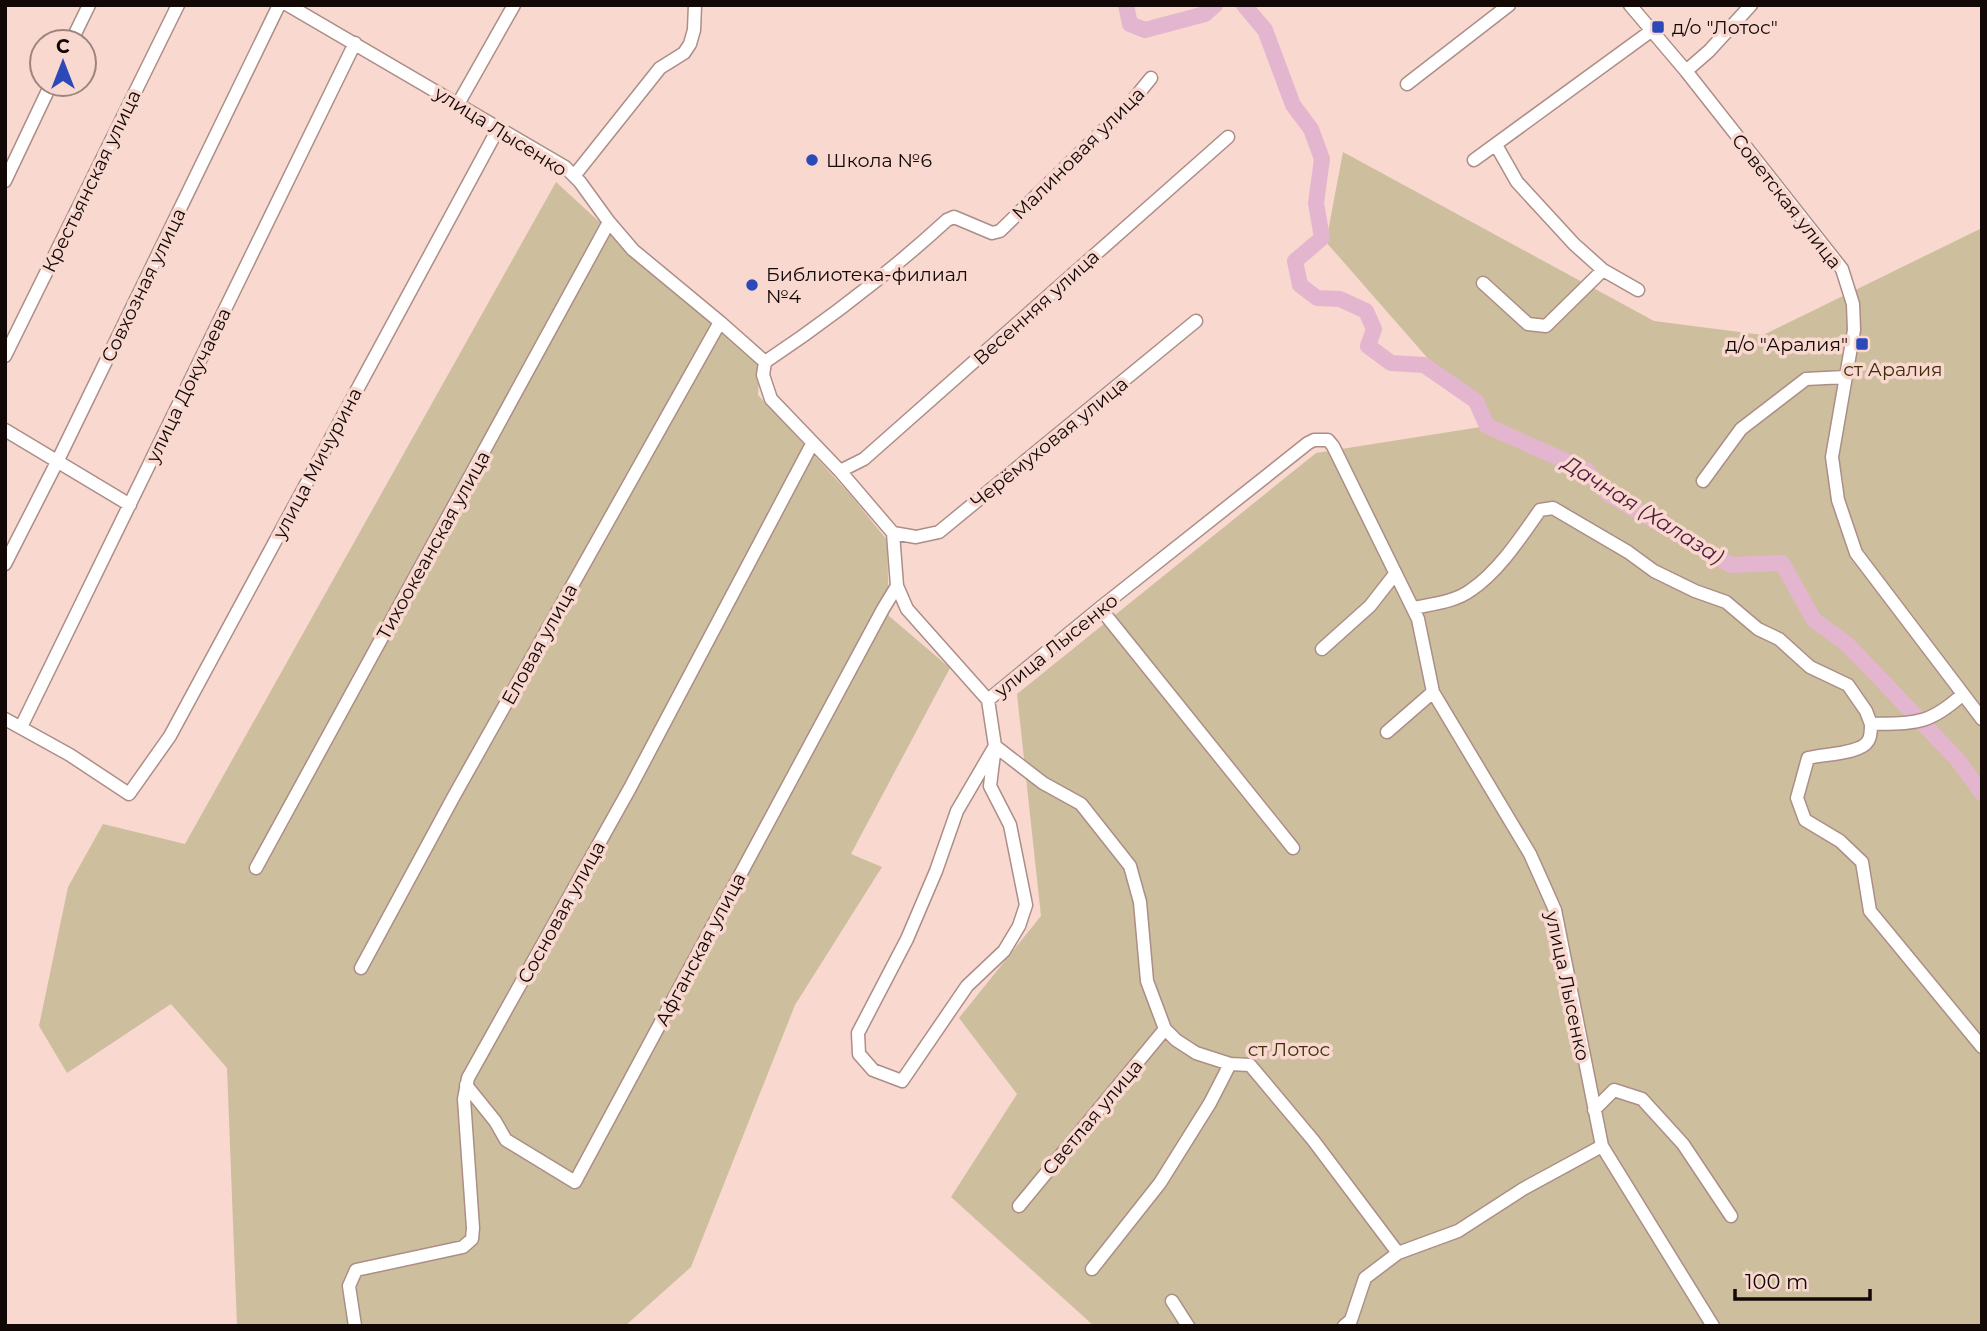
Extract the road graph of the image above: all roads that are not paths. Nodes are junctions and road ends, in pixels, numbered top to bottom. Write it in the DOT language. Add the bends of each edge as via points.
graph roads {
  1 [pos="89,5"];
  2 [pos="177,5"];
  3 [pos="279,5"];
  4 [pos="288,5"];
  5 [pos="514,5"];
  6 [pos="695,5"];
  7 [pos="1509,5"];
  8 [pos="1630,5"];
  9 [pos="1751,5"];
  10 [pos="78,28"];
  11 [pos="1651,31"];
  12 [pos="355,43"];
  13 [pos="1685,71"];
  14 [pos="1152,78"];
  15 [pos="1407,84"];
  16 [pos="44,98"];
  17 [pos="458,104"];
  18 [pos="499,127"];
  19 [pos="1228,137"];
  20 [pos="1496,145"];
  21 [pos="1474,160"];
  22 [pos="574,176"];
  23 [pos="5,181"];
  24 [pos="608,222"];
  25 [pos="1604,270"];
  26 [pos="1483,283"];
  27 [pos="1637,290"];
  28 [pos="1196,321"];
  29 [pos="720,322"];
  30 [pos="5,356"];
  31 [pos="765,362"];
  32 [pos="1845,377"];
  33 [pos="5,430"];
  34 [pos="812,444"];
  35 [pos="58,460"];
  36 [pos="840,471"];
  37 [pos="1703,481"];
  38 [pos="130,505"];
  39 [pos="893,533"];
  40 [pos="5,564"];
  41 [pos="1395,574"];
  42 [pos="897,586"];
  43 [pos="1100,608"];
  44 [pos="1413,608"];
  45 [pos="1322,649"];
  46 [pos="1433,692"];
  47 [pos="1963,694"];
  48 [pos="988,700"];
  49 [pos="5,719"];
  50 [pos="1982,719"];
  51 [pos="1871,724"];
  52 [pos="21,727"];
  53 [pos="1387,732"];
  54 [pos="995,746"];
  55 [pos="1293,848"];
  56 [pos="256,868"];
  57 [pos="361,968"];
  58 [pos="1165,1029"];
  59 [pos="1982,1047"];
  60 [pos="1230,1064"];
  61 [pos="466,1085"];
  62 [pos="1594,1110"];
  63 [pos="1602,1146"];
  64 [pos="1019,1206"];
  65 [pos="1731,1216"];
  66 [pos="1398,1253"];
  67 [pos="1092,1269"];
  68 [pos="1172,1301"];
  69 [pos="355,1326"];
  70 [pos="1188,1326"];
  71 [pos="1344,1326"];
  72 [pos="1713,1326"];
  1 -- 10 [label="street"];
  2 -- 30 [label="street, Крестьянская улица"];
  3 -- 35 [label="street, Совхозная улица"];
  4 -- 12 [label="street, улица Лысенко"];
  5 -- 17 [label="street"];
  6 -- 22 [label="street" via="694,30 684,53 660,68"];
  7 -- 15 [label="street"];
  8 -- 11 [label="street, Советская улица"];
  9 -- 13 [label="street"];
  11 -- 13 [label="street, Советская улица"];
  11 -- 20 [label="street"];
  12 -- 17 [label="street, улица Лысенко"];
  12 -- 38 [label="street, улица Докучаева"];
  13 -- 32 [label="street, Советская улица" via="1842,269 1853,304 1854,331"];
  14 -- 31 [label="street, Малиновая улица" via="1000,231 992,233 954,217 947,220 870,289"];
  16 -- 23 [label="street"];
  17 -- 18 [label="street, улица Лысенко"];
  18 -- 22 [label="street, улица Лысенко"];
  18 -- 52 [label="street, улица Мичурина" via="170,736 129,794"];
  19 -- 36 [label="street, Весенняя улица" via="864,460"];
  20 -- 21 [label="street"];
  20 -- 25 [label="street" via="1517,182"];
  22 -- 24 [label="street, улица Лысенко"];
  24 -- 29 [label="street, улица Лысенко" via="633,250"];
  24 -- 56 [label="street, Тихоокеанская улица"];
  25 -- 26 [label="street" via="1545,326 1528,324"];
  25 -- 27 [label="street"];
  28 -- 39 [label="street, Черёмуховая улица" via="939,532 916,537"];
  29 -- 31 [label="street, улица Лысенко"];
  29 -- 57 [label="street, Еловая улица"];
  31 -- 34 [label="street" via="771,399"];
  32 -- 37 [label="street" via="1806,379 1741,429"];
  32 -- 47 [label="street, Советская улица" via="1832,457 1838,500 1856,553"];
  33 -- 35 [label="street"];
  34 -- 36 [label="street"];
  34 -- 61 [label="street, Сосновая улица"];
  35 -- 38 [label="street"];
  35 -- 40 [label="street, Совхозная улица"];
  36 -- 39 [label="street"];
  38 -- 52 [label="street, улица Докучаева"];
  39 -- 42 [label="street, улица Лысенко"];
  41 -- 43 [label="street, улица Лысенко" via="1333,446 1322,439 1308,443"];
  41 -- 44 [label="street, улица Лысенко"];
  41 -- 45 [label="street" via="1370,606"];
  42 -- 48 [label="street, улица Лысенко" via="907,609"];
  42 -- 61 [label="street, Афганская улица" via="575,1182 506,1140"];
  43 -- 48 [label="street, улица Лысенко"];
  43 -- 55 [label="street"];
  44 -- 46 [label="street, улица Лысенко"];
  44 -- 51 [label="street" via="1471,590 1493,571 1540,510 1553,508 1654,571 1726,602 1810,667 1848,685"];
  46 -- 53 [label="street"];
  46 -- 62 [label="street, улица Лысенко" via="1530,854 1555,910"];
  47 -- 50 [label="street, Советская улица"];
  47 -- 51 [label="street" via="1946,710 1918,723"];
  48 -- 54 [label="street"];
  49 -- 52 [label="street"];
  51 -- 59 [label="street" via="1868,741 1857,751 1808,758 1797,798 1805,820 1840,841 1863,862 1870,911"];
  54 -- 54 [label="street" via="957,811 907,939 858,1033 859,1054 873,1070 902,1081 967,986 1004,951 1027,905 1010,825 990,786"];
  54 -- 58 [label="street" via="1043,783 1081,804 1130,866 1140,902 1147,981"];
  58 -- 60 [label="street" via="1196,1053"];
  58 -- 64 [label="street, Светлая улица"];
  60 -- 66 [label="street" via="1250,1065"];
  60 -- 67 [label="street" via="1160,1184"];
  61 -- 69 [label="street, Сосновая улица" via="472,1239 463,1247 356,1269 349,1286"];
  62 -- 63 [label="street, улица Лысенко"];
  62 -- 65 [label="street" via="1615,1090 1642,1099 1683,1144"];
  63 -- 66 [label="street" via="1458,1231"];
  63 -- 72 [label="street, улица Лысенко"];
  66 -- 71 [label="street" via="1364,1279 1351,1320"];
  68 -- 70 [label="street"];
}
